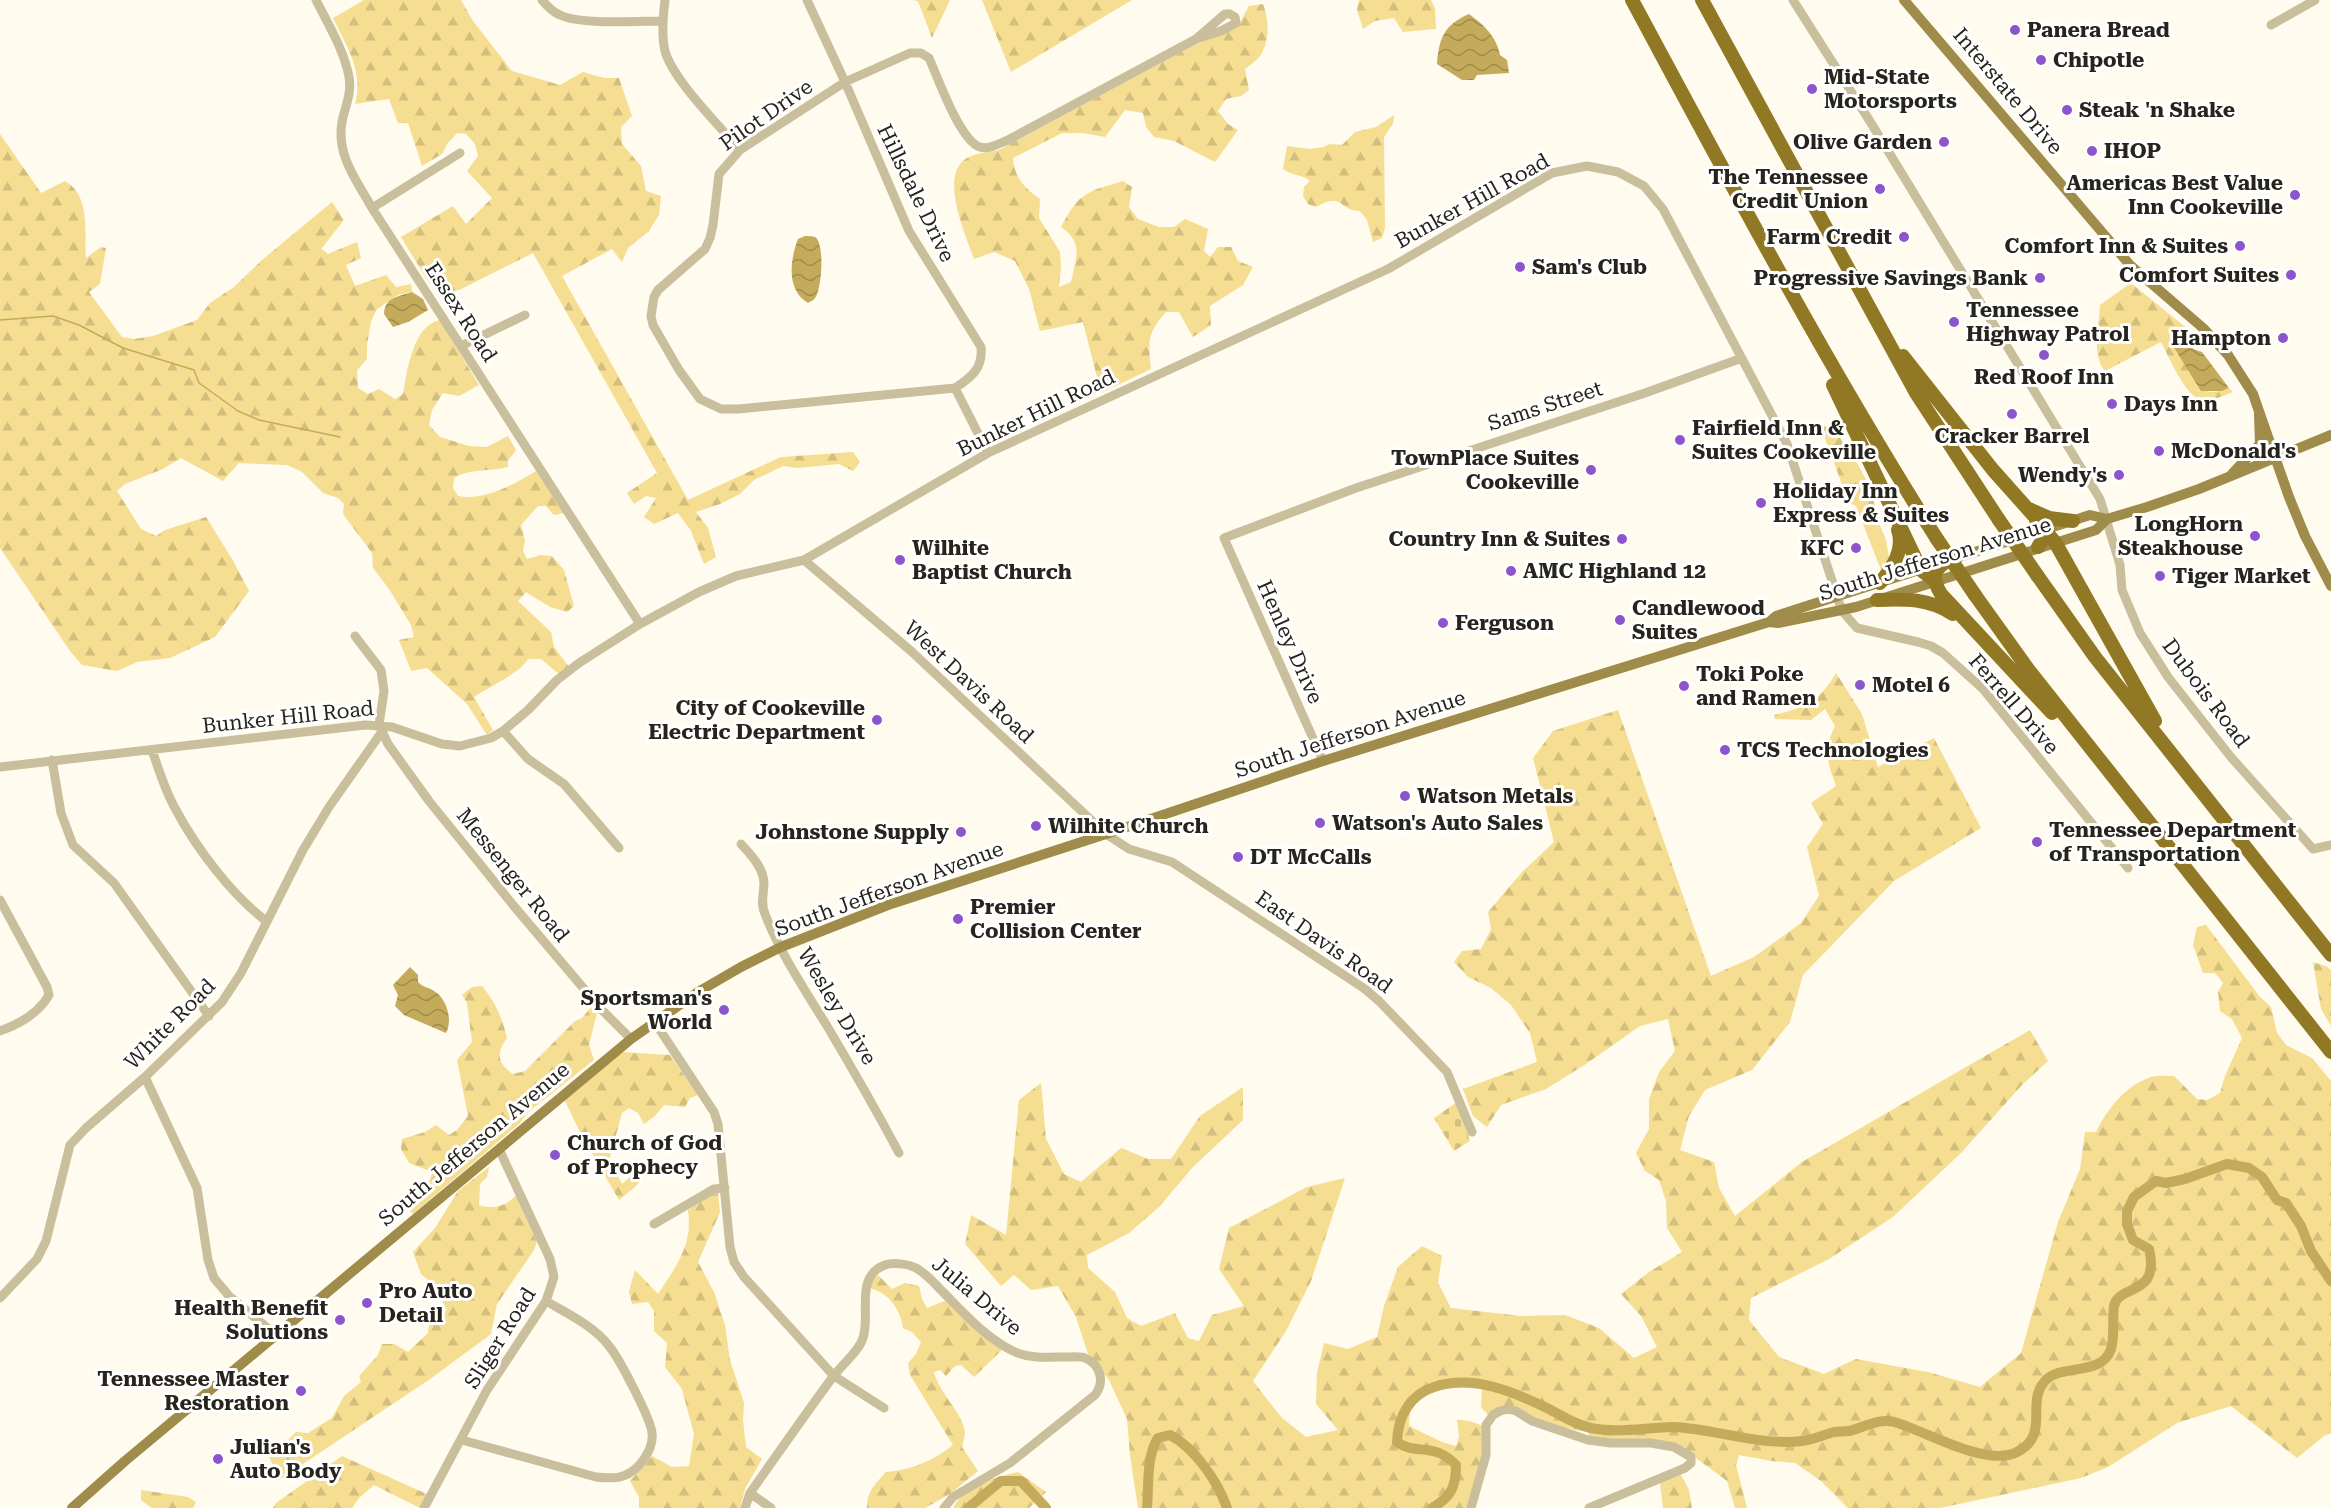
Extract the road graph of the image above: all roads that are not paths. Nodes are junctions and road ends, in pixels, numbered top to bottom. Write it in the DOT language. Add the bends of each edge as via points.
graph roads {
  1 [pos="316,0"];
  2 [pos="542,0"];
  3 [pos="665,0"];
  4 [pos="807,0"];
  5 [pos="1632,0"];
  6 [pos="1702,0"];
  7 [pos="1792,0"];
  8 [pos="1904,0"];
  9 [pos="2315,0"];
  10 [pos="663,21"];
  11 [pos="2271,26"];
  12 [pos="1196,39"];
  13 [pos="845,82"];
  14 [pos="740,150"];
  15 [pos="460,153"];
  16 [pos="372,208"];
  17 [pos="1788,291"];
  18 [pos="1861,296"];
  19 [pos="525,315"];
  20 [pos="461,346"];
  21 [pos="1742,358"];
  22 [pos="955,388"];
  23 [pos="2259,408"];
  24 [pos="2331,435"];
  25 [pos="988,453"];
  26 [pos="2276,459"];
  27 [pos="2229,477"];
  28 [pos="2025,507"];
  29 [pos="1891,508"];
  30 [pos="2107,519"];
  31 [pos="2073,521"];
  32 [pos="2041,532"];
  33 [pos="1224,537"];
  34 [pos="2055,542"];
  35 [pos="2038,547"];
  36 [pos="804,560"];
  37 [pos="1946,562"];
  38 [pos="1921,570"];
  39 [pos="1935,581"];
  40 [pos="1880,583"];
  41 [pos="2331,586"];
  42 [pos="1837,597"];
  43 [pos="1877,600"];
  44 [pos="1842,611"];
  45 [pos="1769,622"];
  46 [pos="640,624"];
  47 [pos="1977,633"];
  48 [pos="355,636"];
  49 [pos="380,729"];
  50 [pos="503,732"];
  51 [pos="152,750"];
  52 [pos="52,760"];
  53 [pos="1323,761"];
  54 [pos="0,767"];
  55 [pos="2187,773"];
  56 [pos="2126,794"];
  57 [pos="1106,834"];
  58 [pos="741,844"];
  59 [pos="2331,845"];
  60 [pos="619,848"];
  61 [pos="2128,868"];
  62 [pos="0,900"];
  63 [pos="266,921"];
  64 [pos="781,946"];
  65 [pos="2331,955"];
  66 [pos="209,1016"];
  67 [pos="654,1021"];
  68 [pos="0,1031"];
  69 [pos="631,1039"];
  70 [pos="2331,1052"];
  71 [pos="145,1077"];
  72 [pos="1472,1132"];
  73 [pos="499,1149"];
  74 [pos="899,1153"];
  75 [pos="725,1188"];
  76 [pos="654,1224"];
  77 [pos="0,1298"];
  78 [pos="546,1301"];
  79 [pos="276,1335"];
  80 [pos="834,1376"];
  81 [pos="885,1408"];
  82 [pos="462,1440"];
  83 [pos="750,1493"];
  84 [pos="72,1508"];
  85 [pos="424,1508"];
  86 [pos="745,1508"];
  87 [pos="771,1508"];
  88 [pos="944,1508"];
  89 [pos="1472,1508"];
  90 [pos="1589,1508"];
  1 -- 16 [label="street, Essex Road" via="350,79 341,146"];
  2 -- 10 [label="street" via="561,16 577,20"];
  3 -- 10 [label="street"];
  4 -- 13 [label="street, Hillsdale Drive"];
  5 -- 17 [label="highway"];
  6 -- 18 [label="highway"];
  7 -- 30 [label="street" via="2100,499"];
  8 -- 23 [label="main road, Interstate Drive" via="2130,265 2216,342 2246,381"];
  9 -- 11 [label="street"];
  10 -- 14 [label="street" via="669,63"];
  12 -- 13 [label="street, Pilot Drive" via="993,147 981,148 971,142 929,58 921,53 910,53"];
  13 -- 14 [label="street, Pilot Drive"];
  13 -- 22 [label="street, Hillsdale Drive" via="909,231 981,347 978,369"];
  14 -- 22 [label="street, Pilot Drive" via="719,174 713,225 705,249 658,290 652,306 653,325 663,346 700,399 720,409 738,409"];
  15 -- 16 [label="street"];
  16 -- 20 [label="street, Essex Road"];
  17 -- 29 [label="highway"];
  17 -- 56 [label="highway, bridge" via="1937,539 2028,669"];
  18 -- 28 [label="highway" via="1935,398"];
  18 -- 55 [label="highway, bridge" via="1916,393 1999,520 2095,657"];
  19 -- 20 [label="street"];
  20 -- 46 [label="street, Essex Road"];
  21 -- 25 [label="street, Bunker Hill Road" via="1654,196 1629,177 1587,166 1552,173 1388,269"];
  21 -- 33 [label="street, Sams Street" via="1356,488"];
  21 -- 42 [label="street, Bunker Hill Road" via="1786,444"];
  22 -- 25 [label="street"];
  23 -- 26 [label="main road, Interstate Drive"];
  23 -- 27 [label="main road" via="2260,444"];
  24 -- 26 [label="main road, South Jefferson Avenue"];
  25 -- 36 [label="street, Bunker Hill Road"];
  26 -- 27 [label="main road, South Jefferson Avenue"];
  26 -- 41 [label="main road, Interstate Drive" via="2305,536"];
  27 -- 30 [label="main road, South Jefferson Avenue"];
  28 -- 31 [label="highway" via="2049,518"];
  28 -- 32 [label="highway" via="2036,517"];
  29 -- 38 [label="highway"];
  29 -- 40 [label="highway" via="1900,535 1899,552"];
  30 -- 31 [label="main road, South Jefferson Avenue" via="2090,515"];
  30 -- 34 [label="main road, South Jefferson Avenue" via="2096,530"];
  30 -- 59 [label="street, Dubois Road" via="2129,610 2160,665 2295,831 2313,849"];
  31 -- 32 [label="main road, South Jefferson Avenue"];
  32 -- 34 [label="highway"];
  32 -- 35 [label="highway" via="2043,539"];
  32 -- 37 [label="main road, South Jefferson Avenue"];
  33 -- 53 [label="street, Henley Drive"];
  34 -- 35 [label="main road, South Jefferson Avenue"];
  34 -- 55 [label="highway"];
  35 -- 39 [label="main road, South Jefferson Avenue"];
  36 -- 46 [label="street, Bunker Hill Road" via="719,582"];
  36 -- 57 [label="street, West Davis Road" via="911,651"];
  37 -- 38 [label="main road, South Jefferson Avenue"];
  37 -- 39 [label="highway" via="1935,573"];
  38 -- 39 [label="highway"];
  38 -- 40 [label="main road, South Jefferson Avenue"];
  39 -- 43 [label="main road, South Jefferson Avenue"];
  39 -- 47 [label="highway" via="1945,600"];
  40 -- 42 [label="main road, South Jefferson Avenue"];
  42 -- 44 [label="street, Bunker Hill Road"];
  42 -- 45 [label="main road, South Jefferson Avenue" via="1776,616"];
  43 -- 44 [label="main road, South Jefferson Avenue"];
  43 -- 47 [label="highway" via="1925,601 1941,607"];
  44 -- 45 [label="main road, South Jefferson Avenue"];
  44 -- 61 [label="street, Ferrell Drive" via="1857,628 1931,646 1964,670"];
  45 -- 53 [label="main road, South Jefferson Avenue"];
  46 -- 50 [label="street, Bunker Hill Road" via="557,680"];
  47 -- 56 [label="highway"];
  48 -- 49 [label="street" via="381,670 384,691"];
  49 -- 50 [label="street, Bunker Hill Road" via="392,727 460,746"];
  49 -- 51 [label="street, Bunker Hill Road"];
  49 -- 63 [label="street, White Road" via="303,850"];
  49 -- 69 [label="street, Messenger Road" via="429,801 601,1009"];
  50 -- 60 [label="street" via="528,759 564,784"];
  51 -- 52 [label="street, Bunker Hill Road"];
  51 -- 63 [label="street" via="174,808 192,838 227,883"];
  52 -- 54 [label="street, Bunker Hill Road"];
  52 -- 66 [label="street" via="61,813 74,845 114,883"];
  53 -- 57 [label="main road, South Jefferson Avenue"];
  55 -- 65 [label="highway"];
  56 -- 70 [label="highway"];
  57 -- 64 [label="main road, South Jefferson Avenue" via="881,907"];
  57 -- 72 [label="street, East Davis Road" via="1130,849 1172,862 1365,989 1447,1072"];
  58 -- 64 [label="street, Wesley Drive" via="760,869 764,914"];
  62 -- 68 [label="street" via="49,995 39,1010"];
  63 -- 66 [label="street, White Road" via="233,987"];
  64 -- 67 [label="main road, South Jefferson Avenue"];
  64 -- 74 [label="street, Wesley Drive"];
  66 -- 71 [label="street, White Road"];
  67 -- 69 [label="main road, South Jefferson Avenue"];
  67 -- 75 [label="street" via="714,1112"];
  69 -- 73 [label="main road, South Jefferson Avenue"];
  71 -- 77 [label="street, White Road" via="70,1145 46,1241 37,1259"];
  71 -- 79 [label="street" via="197,1188 214,1278 229,1296"];
  73 -- 78 [label="street, Sliger Road" via="553,1268 554,1285"];
  73 -- 79 [label="main road, South Jefferson Avenue"];
  75 -- 76 [label="street" via="714,1189"];
  75 -- 80 [label="street" via="734,1262"];
  78 -- 82 [label="street, Sliger Road" via="488,1390"];
  78 -- 82 [label="street" via="584,1324 611,1348 652,1432 646,1456 630,1473 609,1478"];
  79 -- 84 [label="main road, South Jefferson Avenue"];
  80 -- 81 [label="street"];
  80 -- 83 [label="street, Julia Drive"];
  80 -- 88 [label="street, Julia Drive" via="863,1339 867,1284 873,1271 886,1264 914,1266 967,1316 1014,1352 1033,1357 1084,1358 1096,1367 1102,1379 1095,1395 1010,1463 953,1497"];
  82 -- 85 [label="street, Sliger Road"];
  83 -- 86 [label="street, Julia Drive"];
  83 -- 87 [label="street"];
  89 -- 90 [label="street" via="1486,1455 1486,1425 1493,1415 1508,1409 1588,1440 1651,1443 1674,1447 1691,1457 1685,1468"];
}
